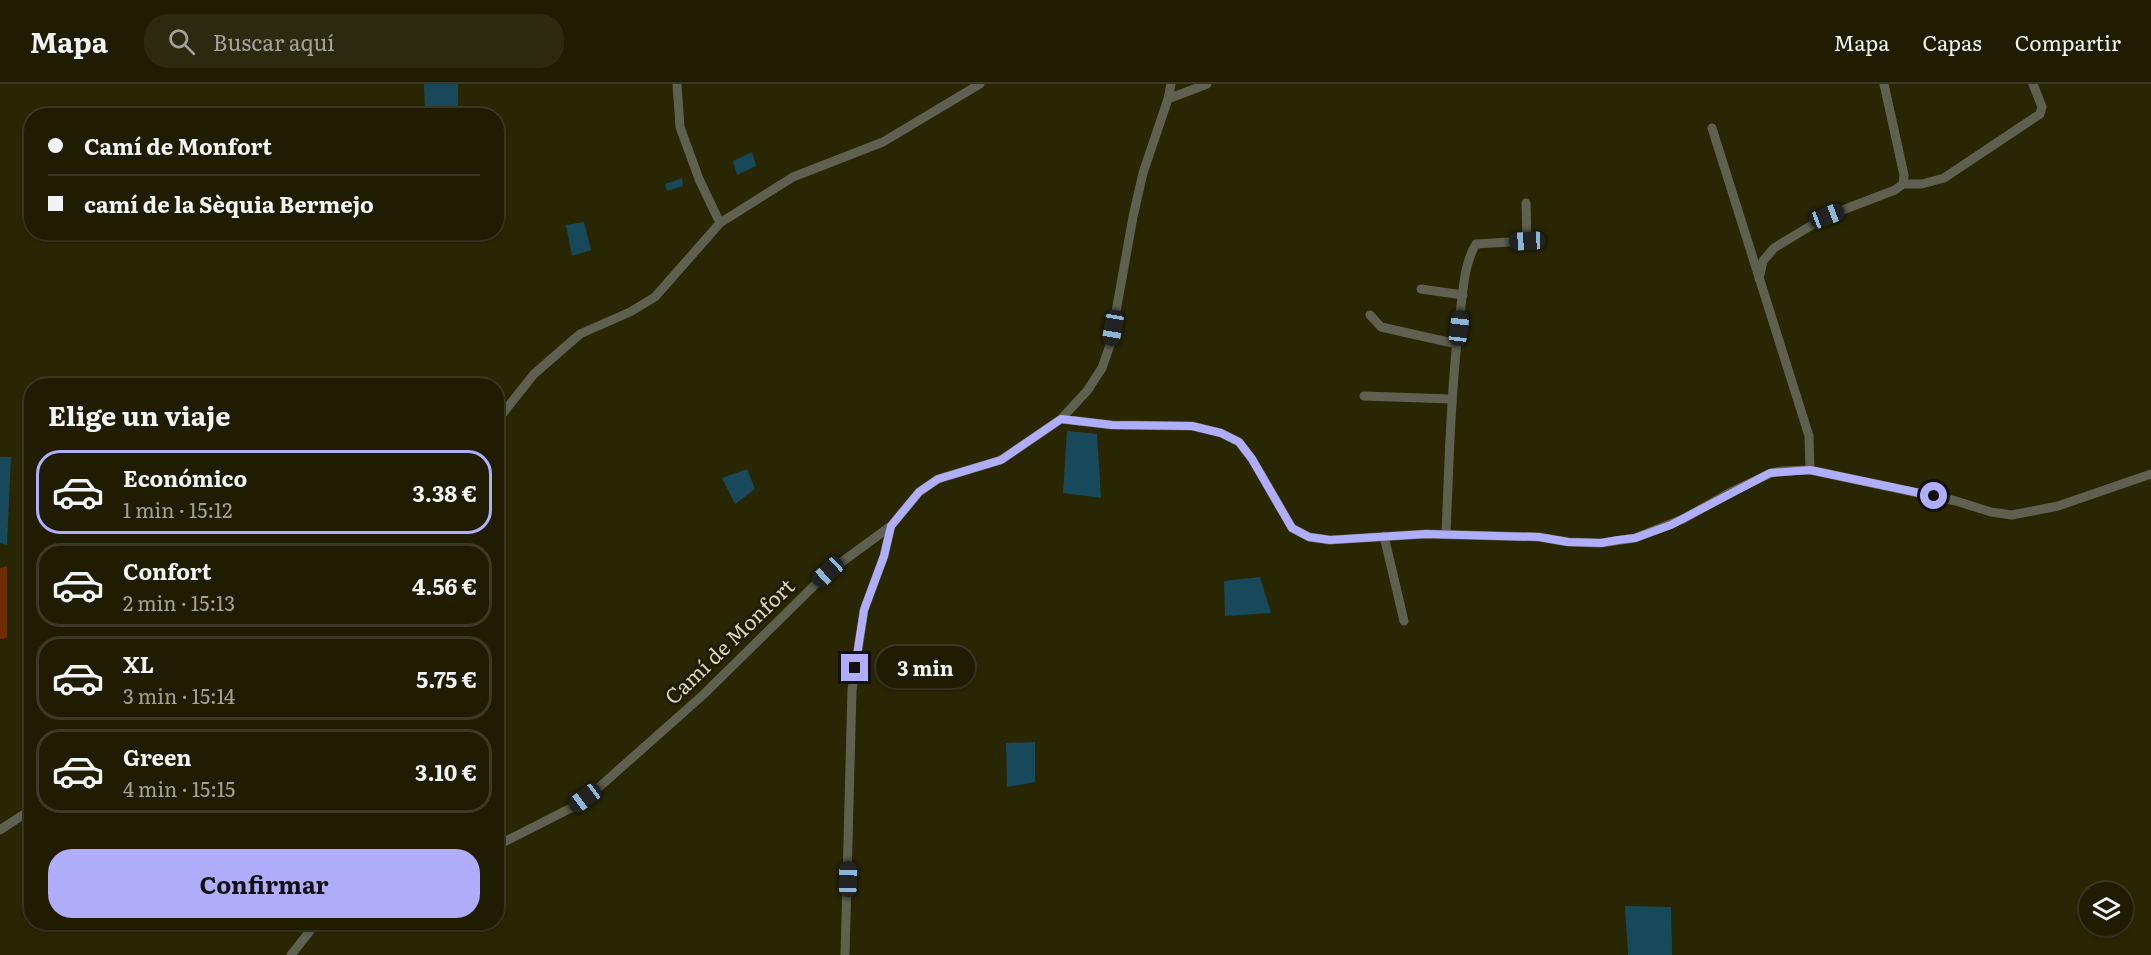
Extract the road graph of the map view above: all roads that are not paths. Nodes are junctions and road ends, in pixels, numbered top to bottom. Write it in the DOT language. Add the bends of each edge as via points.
graph roads {
  1 [pos="676,84"];
  2 [pos="980,84"];
  3 [pos="1159,84"];
  4 [pos="1207,84"];
  5 [pos="1884,84"];
  6 [pos="2033,84"];
  7 [pos="1169,91"];
  8 [pos="1712,128"];
  9 [pos="1903,184"];
  10 [pos="1526,203"];
  11 [pos="720,223"];
  12 [pos="1759,280"];
  13 [pos="1421,289"];
  14 [pos="1463,295"];
  15 [pos="1370,315"];
  16 [pos="1457,344"];
  17 [pos="1364,396"];
  18 [pos="1451,399"];
  19 [pos="504,412"];
  20 [pos="1061,419"];
  21 [pos="1810,470"];
  22 [pos="2151,474"];
  23 [pos="891,526"];
  24 [pos="1446,535"];
  25 [pos="1384,536"];
  26 [pos="1404,621"];
  27 [pos="24,814"];
  28 [pos="0,830"];
  29 [pos="504,842"];
  30 [pos="311,930"];
  31 [pos="291,955"];
  32 [pos="845,955"];
  1 -- 11 [label="street" via="680,127"];
  2 -- 11 [label="street" via="883,142 793,177"];
  3 -- 7 [label="street"];
  4 -- 7 [label="street"];
  5 -- 9 [label="street"];
  6 -- 9 [label="street" via="2042,107 2040,114 1944,177 1922,184"];
  7 -- 20 [label="street, Camí de Monfort" via="1132,217 1110,345 1102,368 1087,391"];
  8 -- 12 [label="street"];
  9 -- 12 [label="street" via="1827,216 1774,248 1763,261"];
  10 -- 14 [label="street" via="1527,241 1476,243 1470,253"];
  11 -- 19 [label="street" via="655,297 580,334 534,374"];
  12 -- 21 [label="street" via="1809,436"];
  13 -- 14 [label="street"];
  14 -- 16 [label="street"];
  15 -- 16 [label="street" via="1381,327"];
  16 -- 18 [label="street"];
  17 -- 18 [label="street"];
  18 -- 24 [label="street"];
  20 -- 23 [label="street, Camí de Monfort" via="1001,460 938,479 919,492"];
  20 -- 25 [label="street" via="1112,425 1192,426 1221,433 1239,442 1245,450 1292,528 1309,537 1330,540"];
  21 -- 22 [label="street" via="2012,515 2058,506"];
  21 -- 24 [label="street" via="1770,473 1683,519 1635,538 1601,543"];
  23 -- 29 [label="street, Camí de Monfort" via="828,572 703,695 597,789 573,807"];
  23 -- 32 [label="street" via="864,610 852,690"];
  24 -- 25 [label="street"];
  25 -- 26 [label="street"];
  27 -- 28 [label="street"];
  30 -- 31 [label="street"];
}
